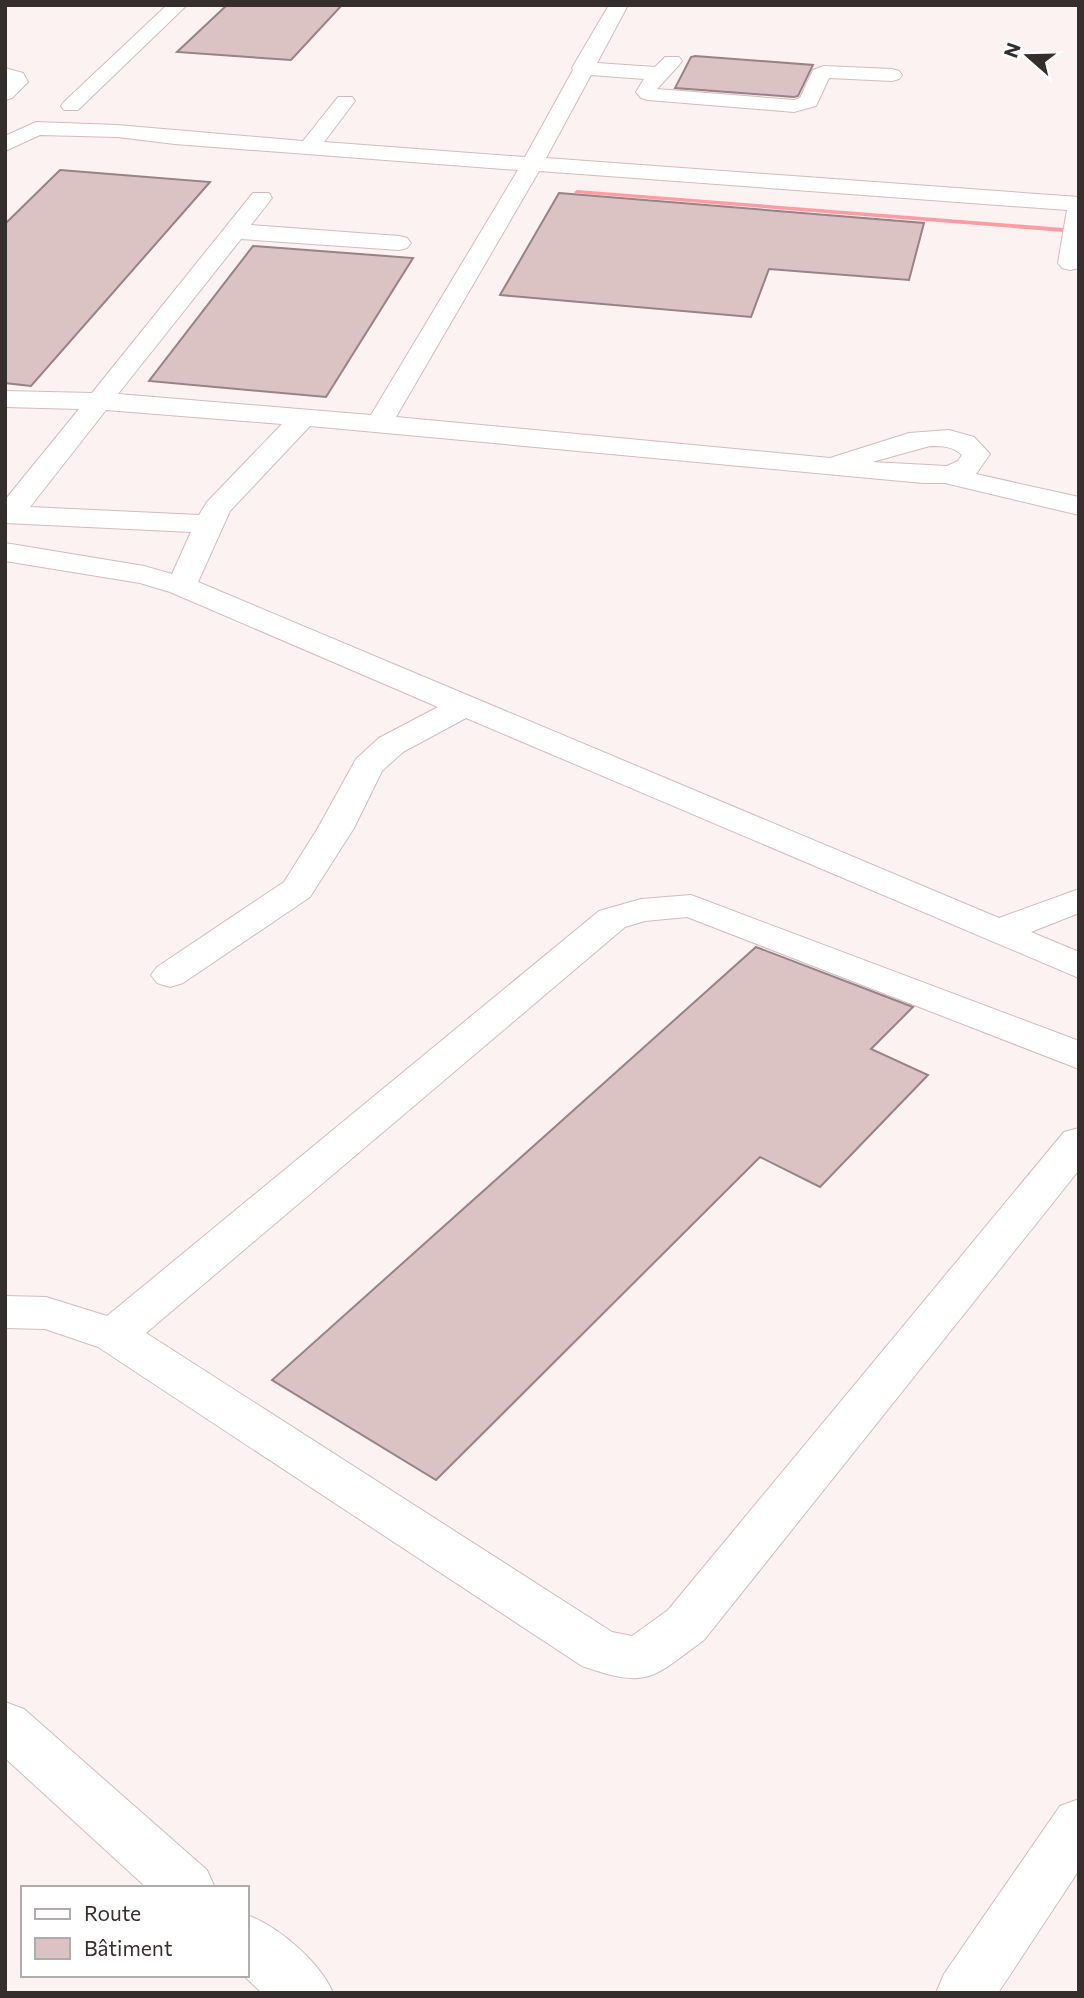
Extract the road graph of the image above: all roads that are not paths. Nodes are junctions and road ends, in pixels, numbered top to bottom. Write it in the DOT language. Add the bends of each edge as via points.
graph roads {
  1 [pos="178,5"];
  2 [pos="619,5"];
  3 [pos="582,68"];
  4 [pos="5,74"];
  5 [pos="892,75"];
  6 [pos="5,94"];
  7 [pos="345,101"];
  8 [pos="71,106"];
  9 [pos="36,128"];
  10 [pos="117,131"];
  11 [pos="5,145"];
  12 [pos="309,148"];
  13 [pos="532,164"];
  14 [pos="261,198"];
  15 [pos="1079,206"];
  16 [pos="234,231"];
  17 [pos="399,243"];
  18 [pos="1070,263"];
  19 [pos="5,399"];
  20 [pos="100,401"];
  21 [pos="303,418"];
  22 [pos="379,424"];
  23 [pos="834,466"];
  24 [pos="948,475"];
  25 [pos="1079,506"];
  26 [pos="7,514"];
  27 [pos="211,524"];
  28 [pos="5,552"];
  29 [pos="181,586"];
  30 [pos="464,706"];
  31 [pos="1079,900"];
  32 [pos="998,933"];
  33 [pos="1079,966"];
  34 [pos="170,975"];
  35 [pos="1079,1056"];
  36 [pos="1079,1142"];
  37 [pos="5,1312"];
  38 [pos="114,1335"];
  39 [pos="5,1725"];
  40 [pos="1079,1823"];
  41 [pos="185,1886"];
  42 [pos="248,1942"];
  43 [pos="304,1993"];
  44 [pos="965,1993"];
  1 -- 8 [label="street"];
  2 -- 3 [label="street"];
  3 -- 5 [label="street" via="666,68 647,87 648,94 794,106 809,102 824,72"];
  3 -- 13 [label="street"];
  4 -- 6 [label="street" via="18,82"];
  7 -- 12 [label="street"];
  8 -- 9 [label="street" via="38,112 29,123"];
  8 -- 10 [label="street" via="92,111"];
  9 -- 10 [label="street"];
  9 -- 11 [label="street"];
  10 -- 12 [label="street"];
  12 -- 13 [label="street"];
  13 -- 15 [label="street"];
  13 -- 22 [label="street"];
  14 -- 16 [label="street"];
  15 -- 18 [label="street"];
  16 -- 17 [label="street"];
  16 -- 20 [label="street"];
  19 -- 20 [label="street"];
  20 -- 21 [label="street"];
  20 -- 26 [label="street"];
  21 -- 22 [label="street"];
  21 -- 27 [label="street" via="217,508"];
  22 -- 23 [label="street"];
  23 -- 24 [label="street"];
  23 -- 24 [label="street" via="935,437 963,441 976,454 974,462"];
  24 -- 25 [label="street"];
  26 -- 27 [label="street"];
  27 -- 29 [label="street"];
  28 -- 29 [label="street" via="144,575"];
  29 -- 30 [label="street"];
  30 -- 32 [label="street"];
  30 -- 34 [label="street" via="391,746 368,766 297,890"];
  31 -- 32 [label="street"];
  32 -- 33 [label="street"];
  35 -- 38 [label="street" via="691,906 641,910 612,919"];
  36 -- 38 [label="street" via="686,1625 639,1659 600,1651"];
  37 -- 38 [label="street" via="46,1313"];
  39 -- 41 [label="street"];
  40 -- 44 [label="street"];
  42 -- 43 [label="street"];
}
